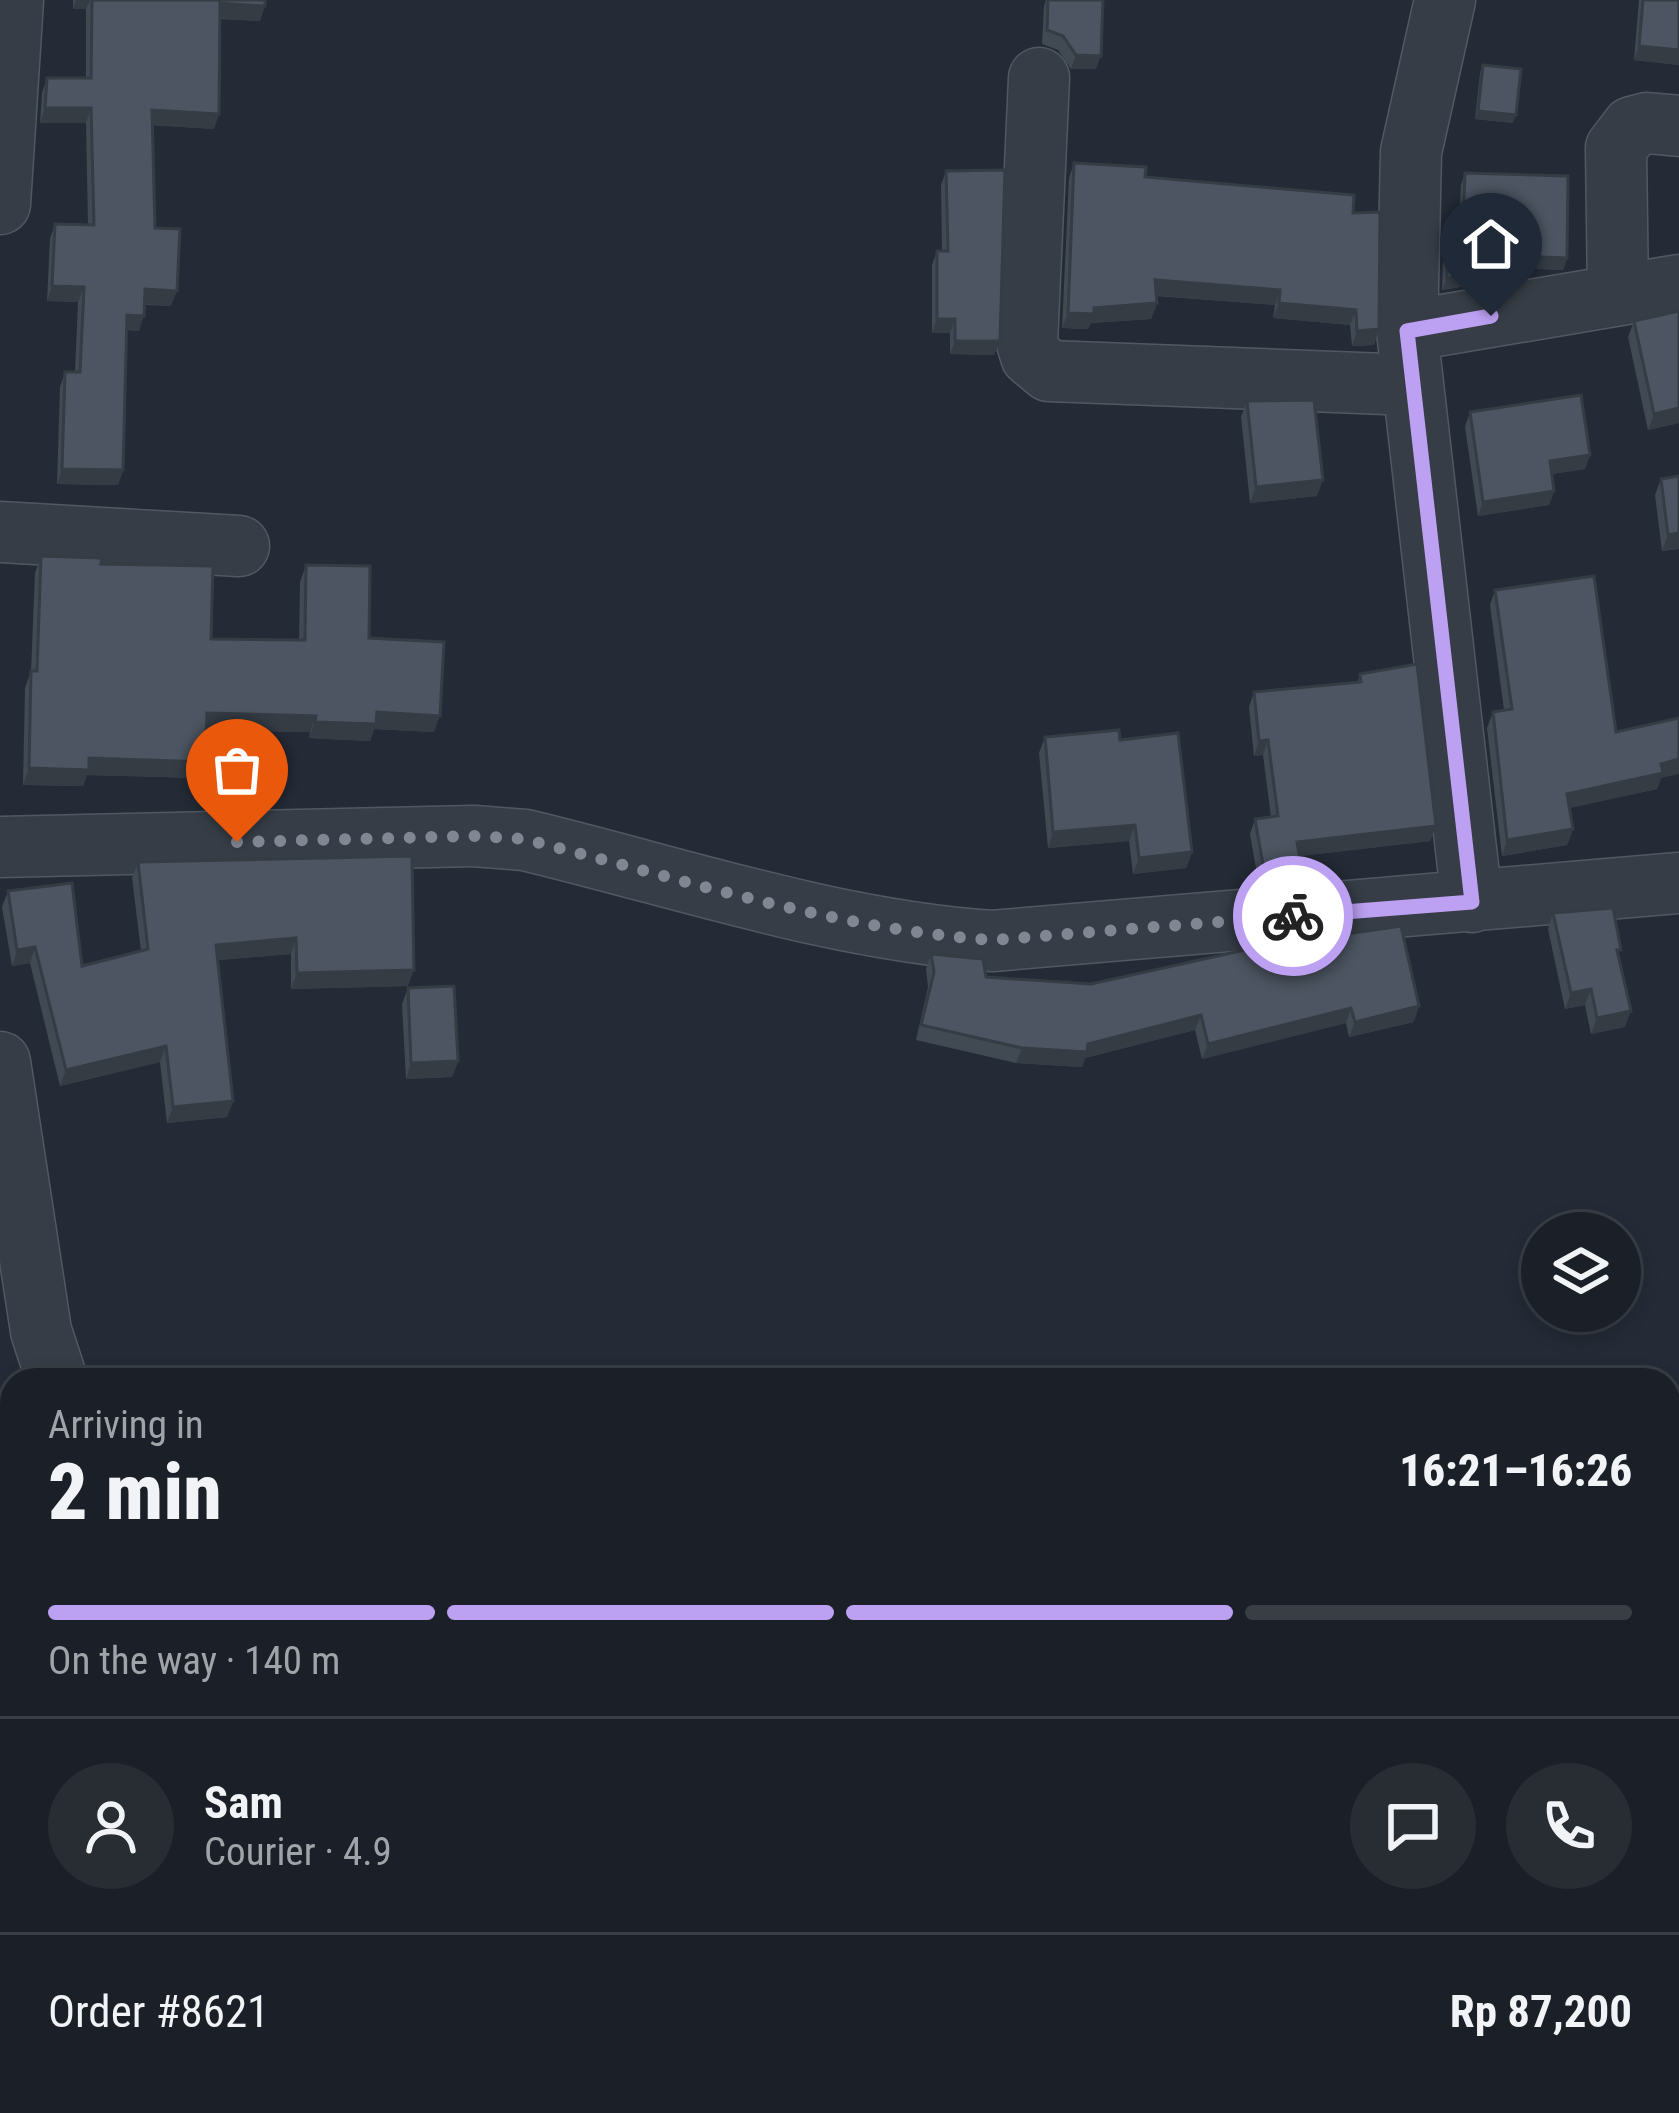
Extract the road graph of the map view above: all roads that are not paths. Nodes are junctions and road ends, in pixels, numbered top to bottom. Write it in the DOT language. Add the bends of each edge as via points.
graph roads {
  1 [pos="13,0"];
  2 [pos="1445,0"];
  3 [pos="1039,78"];
  4 [pos="1679,126"];
  5 [pos="2,138"];
  6 [pos="0,204"];
  7 [pos="1679,285"];
  8 [pos="1618,294"];
  9 [pos="1410,358"];
  10 [pos="0,532"];
  11 [pos="239,546"];
  12 [pos="0,847"];
  13 [pos="1679,883"];
  14 [pos="1472,902"];
  15 [pos="0,1062"];
  16 [pos="53,1368"];
  1 -- 5 [label="street"];
  2 -- 9 [label="street" via="1411,152"];
  3 -- 9 [label="street" via="1027,344 1048,371"];
  4 -- 8 [label="street" via="1632,127 1616,148"];
  5 -- 6 [label="street"];
  7 -- 8 [label="street"];
  8 -- 9 [label="street"];
  9 -- 14 [label="street"];
  10 -- 11 [label="street"];
  12 -- 14 [label="street" via="524,839 822,917 992,940"];
  13 -- 14 [label="street"];
  15 -- 16 [label="street"];
}
